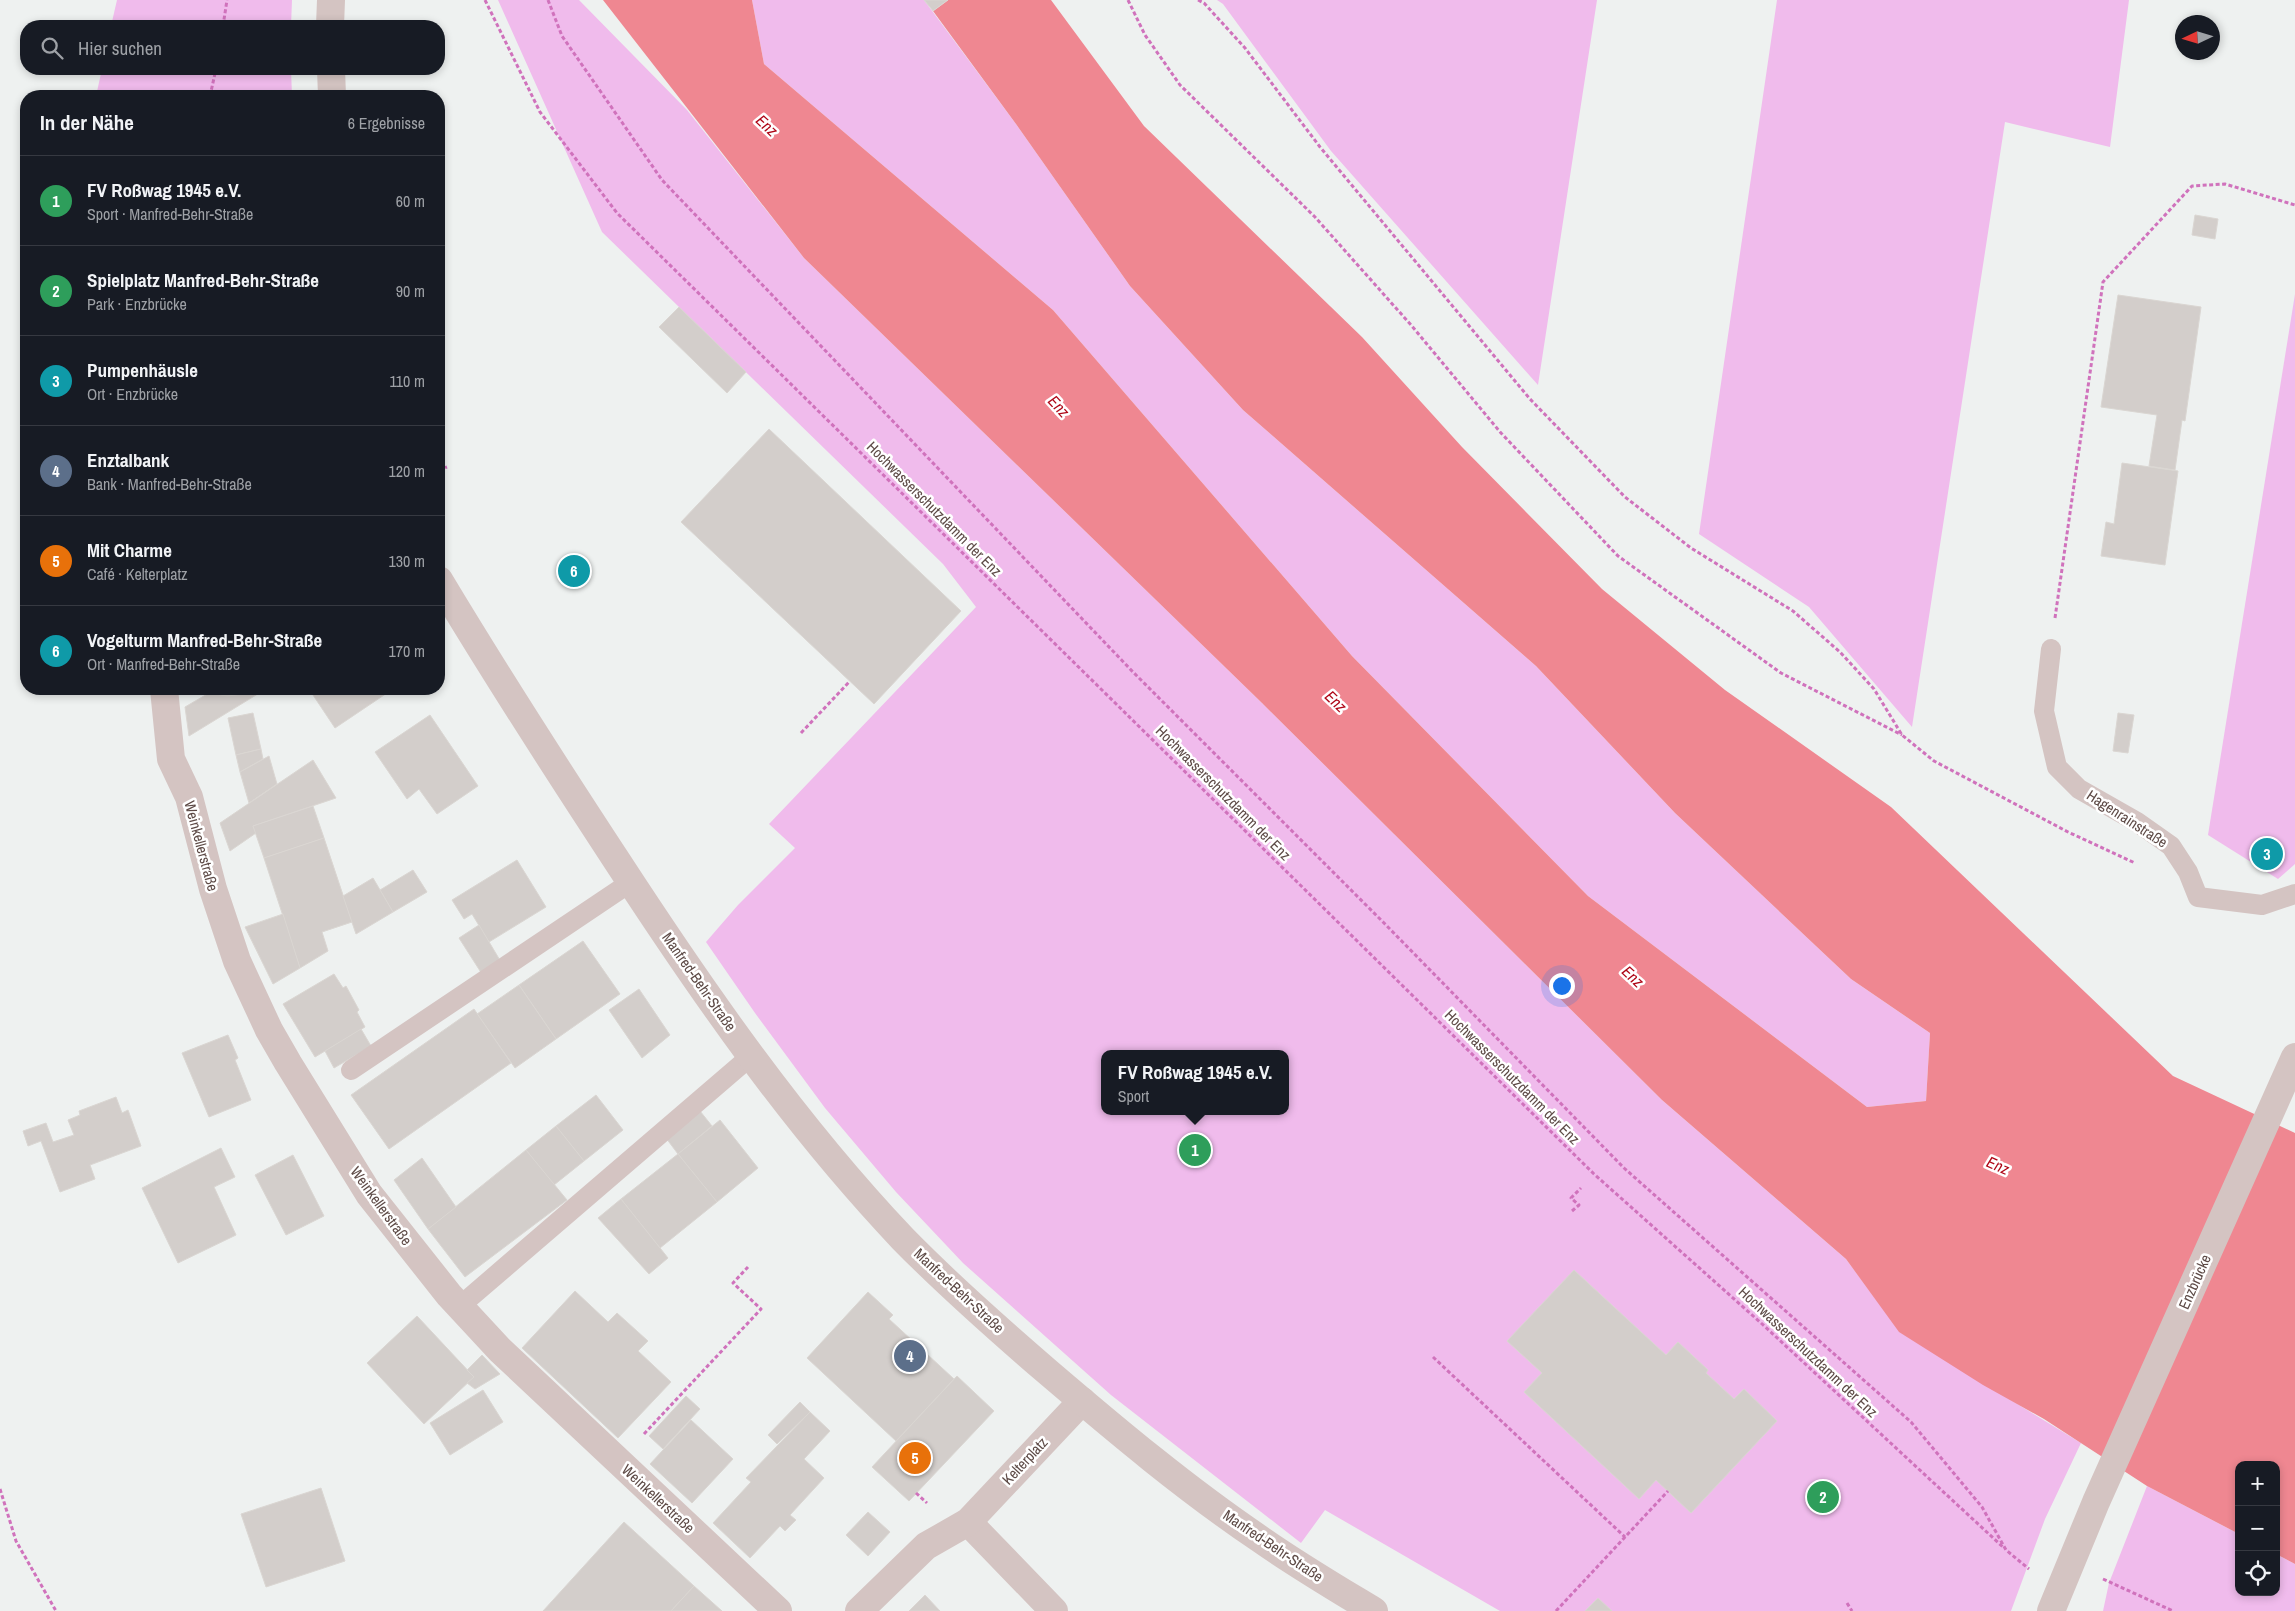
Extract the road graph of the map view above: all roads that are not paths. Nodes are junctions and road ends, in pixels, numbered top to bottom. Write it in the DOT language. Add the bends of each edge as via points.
graph roads {
  1 [pos="331,0"];
  2 [pos="330,20"];
  3 [pos="331,75"];
  4 [pos="332,90"];
  5 [pos="445,590"];
  6 [pos="2051,649"];
  7 [pos="165,695"];
  8 [pos="631,882"];
  9 [pos="2295,894"];
  10 [pos="751,1056"];
  11 [pos="2294,1059"];
  12 [pos="351,1070"];
  13 [pos="460,1306"];
  14 [pos="1082,1401"];
  15 [pos="968,1522"];
  16 [pos="778,1611"];
  17 [pos="859,1611"];
  18 [pos="1054,1611"];
  19 [pos="1374,1611"];
  20 [pos="2051,1611"];
  1 -- 2 [label="street"];
  3 -- 4 [label="street"];
  5 -- 8 [label="street, Manfred-Behr-Straße"];
  6 -- 9 [label="lane, Hagenrainstraße" via="2044,710 2057,767 2079,789 2171,846 2188,872 2198,897 2262,905"];
  7 -- 13 [label="street, Weinkellerstraße" via="171,759 188,797 216,898 252,996 288,1063 369,1194"];
  8 -- 10 [label="street, Manfred-Behr-Straße"];
  8 -- 12 [label="lane"];
  10 -- 13 [label="lane"];
  10 -- 14 [label="street, Manfred-Behr-Straße" via="841,1168 902,1237 947,1282"];
  11 -- 20 [label="street, Enzbrücke" via="2096,1502"];
  13 -- 16 [label="street, Weinkellerstraße" via="500,1350"];
  14 -- 15 [label="street, Kelterplatz"];
  14 -- 19 [label="street, Manfred-Behr-Straße" via="1173,1476 1260,1539"];
  15 -- 17 [label="street, Kelterplatz" via="926,1546"];
  15 -- 18 [label="street"];
}
